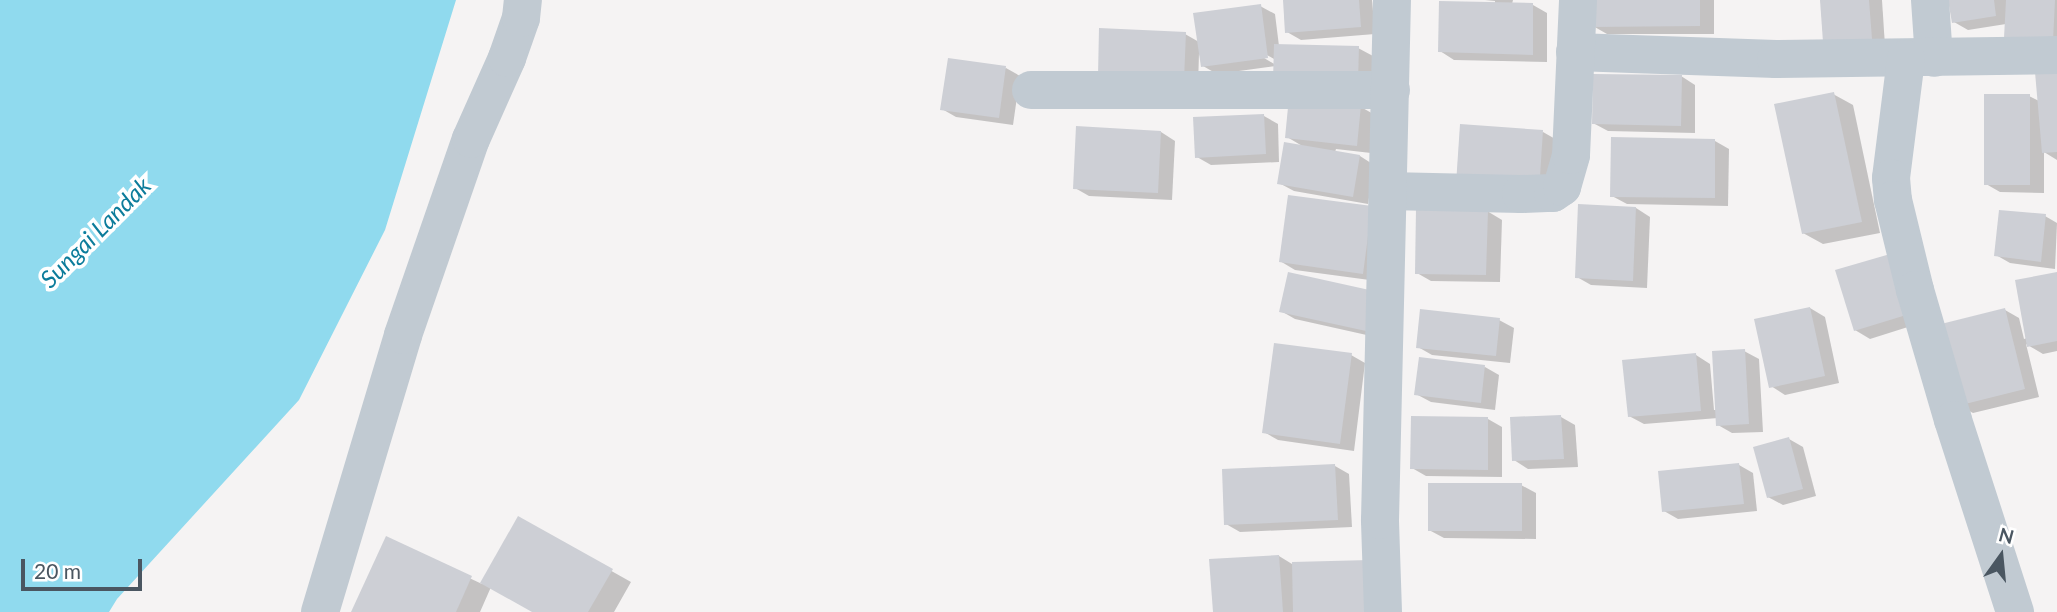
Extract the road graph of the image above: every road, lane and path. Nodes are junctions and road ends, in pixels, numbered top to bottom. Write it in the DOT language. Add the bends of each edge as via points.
graph roads {
  1 [pos="523,0"];
  2 [pos="1392,0"];
  3 [pos="1578,0"];
  4 [pos="1930,0"];
  5 [pos="1575,52"];
  6 [pos="2057,55"];
  7 [pos="1920,59"];
  8 [pos="1031,90"];
  9 [pos="1391,90"];
  10 [pos="1388,191"];
  11 [pos="320,612"];
  12 [pos="1383,612"];
  13 [pos="2015,612"];
  1 -- 11 [label="street" via="521,18 471,139 403,335"];
  2 -- 9 [label="street"];
  3 -- 5 [label="street"];
  4 -- 7 [label="street"];
  5 -- 7 [label="street"];
  5 -- 10 [label="street" via="1571,155 1562,187 1553,193 1530,194"];
  6 -- 7 [label="street"];
  7 -- 13 [label="street" via="1891,178 1893,200 1914,290"];
  8 -- 9 [label="street"];
  9 -- 10 [label="street"];
  10 -- 12 [label="street" via="1380,520"];
}
